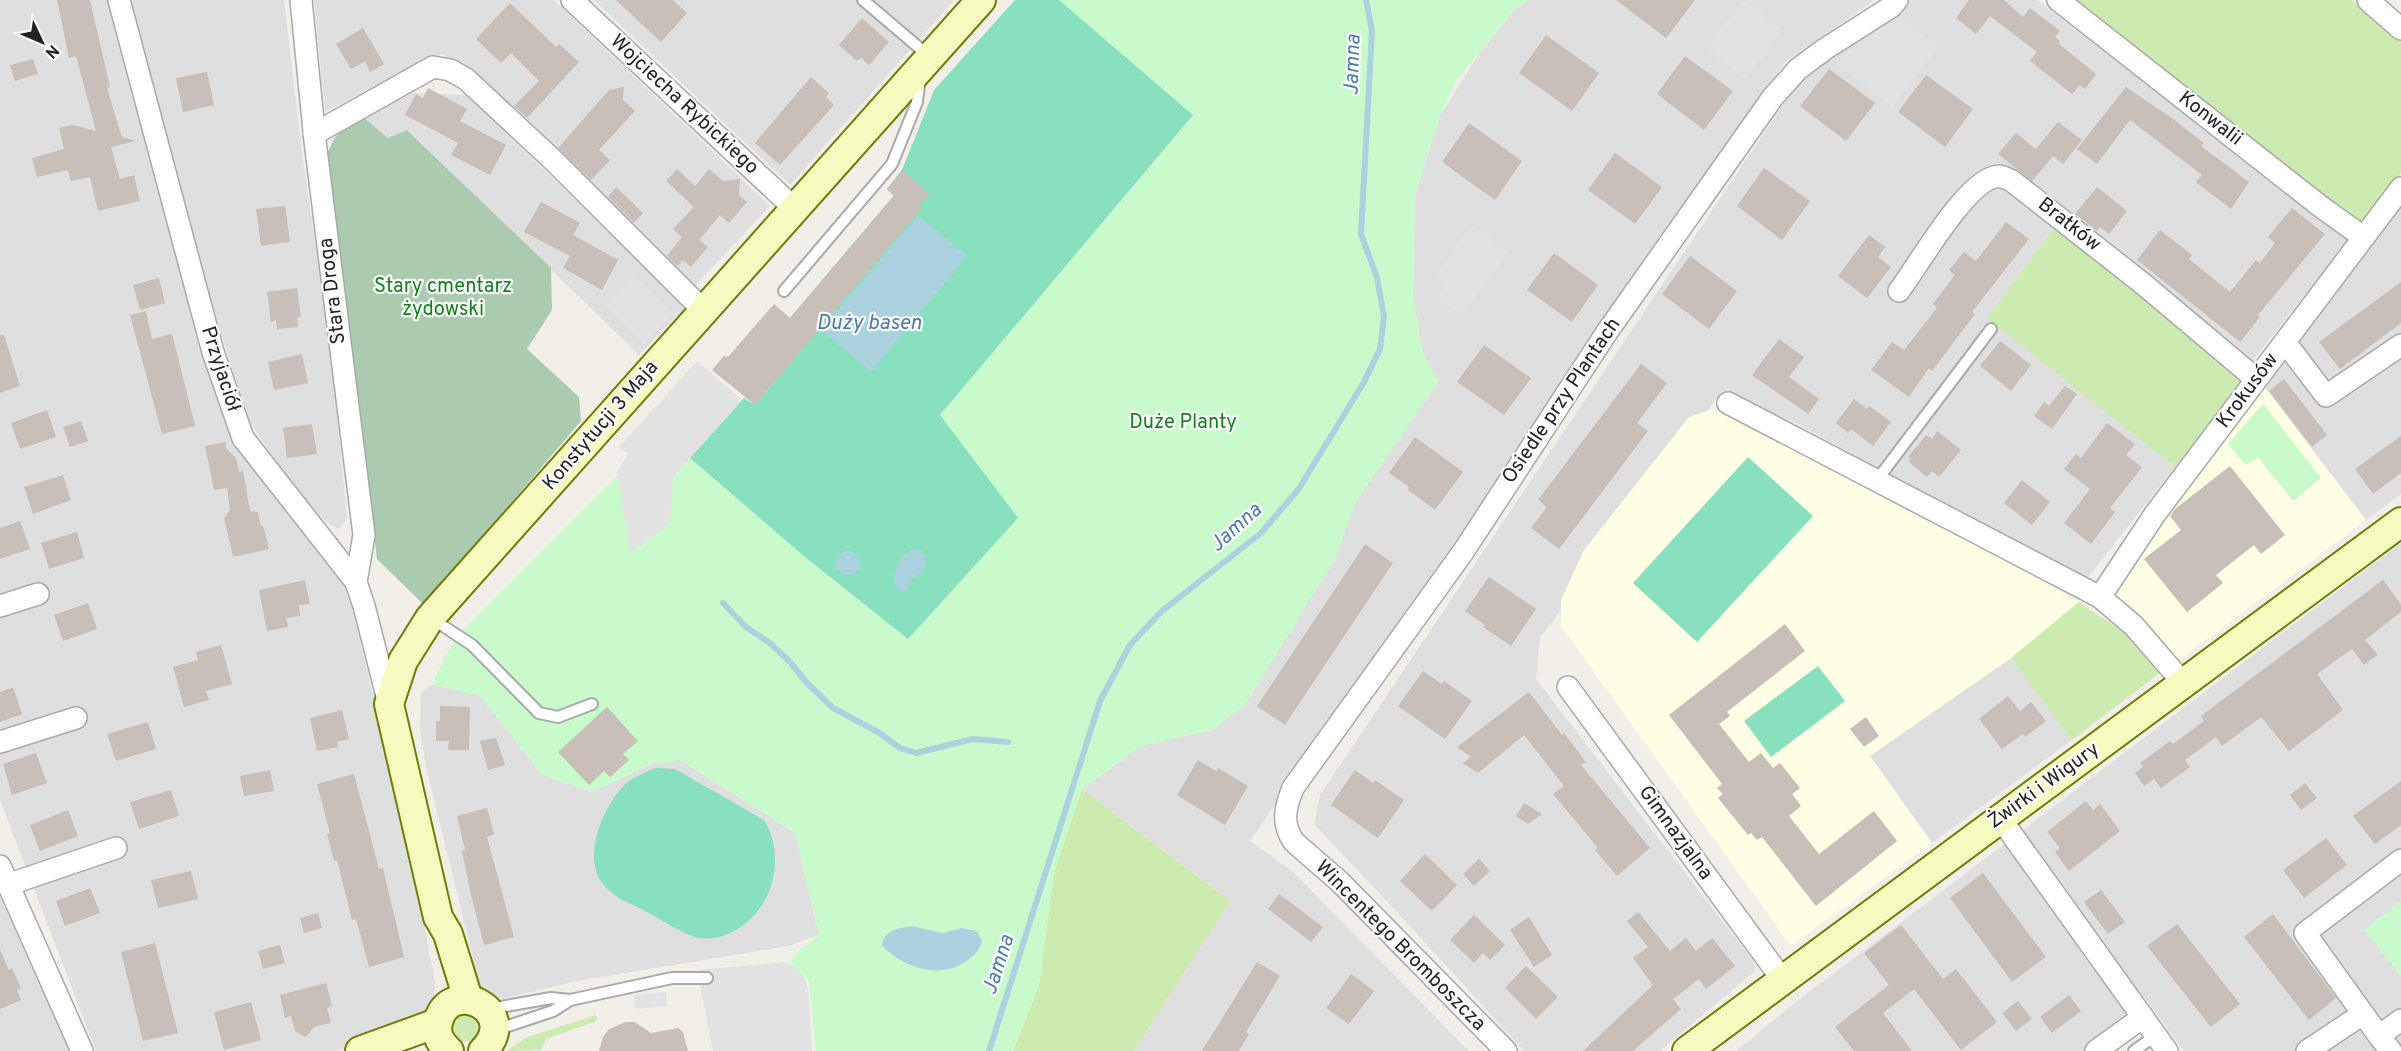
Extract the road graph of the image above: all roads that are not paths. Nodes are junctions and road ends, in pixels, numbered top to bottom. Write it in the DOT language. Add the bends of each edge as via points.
graph roads {
  1 [pos="119,0"];
  2 [pos="301,0"];
  3 [pos="572,0"];
  4 [pos="863,0"];
  5 [pos="981,0"];
  6 [pos="1897,0"];
  7 [pos="2058,0"];
  8 [pos="2368,0"];
  9 [pos="2401,29"];
  10 [pos="926,62"];
  11 [pos="314,134"];
  12 [pos="2401,188"];
  13 [pos="795,209"];
  14 [pos="2363,237"];
  15 [pos="784,291"];
  16 [pos="1899,291"];
  17 [pos="704,311"];
  18 [pos="1991,329"];
  19 [pos="2285,342"];
  20 [pos="2401,345"];
  21 [pos="2256,380"];
  22 [pos="1728,403"];
  23 [pos="1877,480"];
  24 [pos="2401,522"];
  25 [pos="356,582"];
  26 [pos="38,594"];
  27 [pos="2100,597"];
  28 [pos="0,606"];
  29 [pos="430,618"];
  30 [pos="2184,684"];
  31 [pos="1568,687"];
  32 [pos="389,704"];
  33 [pos="592,704"];
  34 [pos="76,718"];
  35 [pos="0,742"];
  36 [pos="2000,818"];
  37 [pos="1294,842"];
  38 [pos="116,848"];
  39 [pos="2401,860"];
  40 [pos="3,875"];
  41 [pos="707,978"];
  42 [pos="1782,979"];
  43 [pos="570,1000"];
  44 [pos="2363,1014"];
  45 [pos="2143,1017"];
  46 [pos="2401,1020"];
  47 [pos="468,1031"];
  48 [pos="2162,1043"];
  49 [pos="2385,1044"];
  50 [pos="82,1051"];
  51 [pos="360,1051"];
  52 [pos="393,1051"];
  53 [pos="1506,1051"];
  54 [pos="1687,1051"];
  55 [pos="2096,1051"];
  56 [pos="2134,1051"];
  57 [pos="2307,1051"];
  1 -- 25 [label="street, Przyjaciół" via="210,341 243,438"];
  2 -- 11 [label="street, Stara Droga"];
  3 -- 13 [label="street, Wojciecha Rybickiego"];
  4 -- 10 [label="lane"];
  5 -- 10 [label="street, Konstytucji 3 Maja"];
  6 -- 37 [label="street, Osiedle przy Plantach" via="1798,69 1730,157 1607,332 1463,552 1293,788 1284,816"];
  7 -- 14 [label="street, Konwalii"];
  8 -- 9 [label="street"];
  10 -- 13 [label="street, Konstytucji 3 Maja"];
  10 -- 15 [label="lane" via="917,102 892,164"];
  11 -- 17 [label="street" via="433,67 450,70 466,79 554,161"];
  11 -- 25 [label="street, Stara Droga" via="364,535"];
  12 -- 14 [label="street, Krokusów"];
  13 -- 17 [label="street, Konstytucji 3 Maja"];
  14 -- 19 [label="street, Krokusów"];
  16 -- 21 [label="street, Bratków" via="1965,197 1992,177 2001,176 2142,283"];
  17 -- 29 [label="street, Konstytucji 3 Maja"];
  18 -- 23 [label="lane"];
  19 -- 20 [label="street" via="2326,396"];
  19 -- 21 [label="street, Krokusów"];
  21 -- 27 [label="street, Krokusów" via="2155,514"];
  22 -- 23 [label="street"];
  23 -- 27 [label="street"];
  24 -- 30 [label="street, Żwirki i Wigury"];
  25 -- 32 [label="street, Przyjaciół"];
  26 -- 28 [label="street"];
  27 -- 30 [label="street" via="2134,626"];
  29 -- 32 [label="street, Konstytucji 3 Maja" via="403,661"];
  29 -- 33 [label="lane" via="472,645 539,713 558,717"];
  30 -- 36 [label="street, Żwirki i Wigury"];
  31 -- 42 [label="street, Gimnazjalna"];
  32 -- 47 [label="street" via="438,917 448,934"];
  34 -- 35 [label="street"];
  36 -- 42 [label="street, Żwirki i Wigury"];
  36 -- 45 [label="street"];
  37 -- 53 [label="street, Wincentego Bromboszcza" via="1340,882"];
  38 -- 40 [label="street"];
  39 -- 44 [label="street" via="2304,933"];
  40 -- 50 [label="street"];
  41 -- 43 [label="lane" via="672,978"];
  42 -- 54 [label="street, Żwirki i Wigury"];
  43 -- 47 [label="lane" via="553,1011"];
  43 -- 47 [label="lane" via="551,998"];
  44 -- 49 [label="street"];
  44 -- 57 [label="street"];
  45 -- 48 [label="street"];
  45 -- 55 [label="street"];
  46 -- 49 [label="street"];
  47 -- 51 [label="street"];
  47 -- 52 [label="street"];
  48 -- 56 [label="lane"];
}
